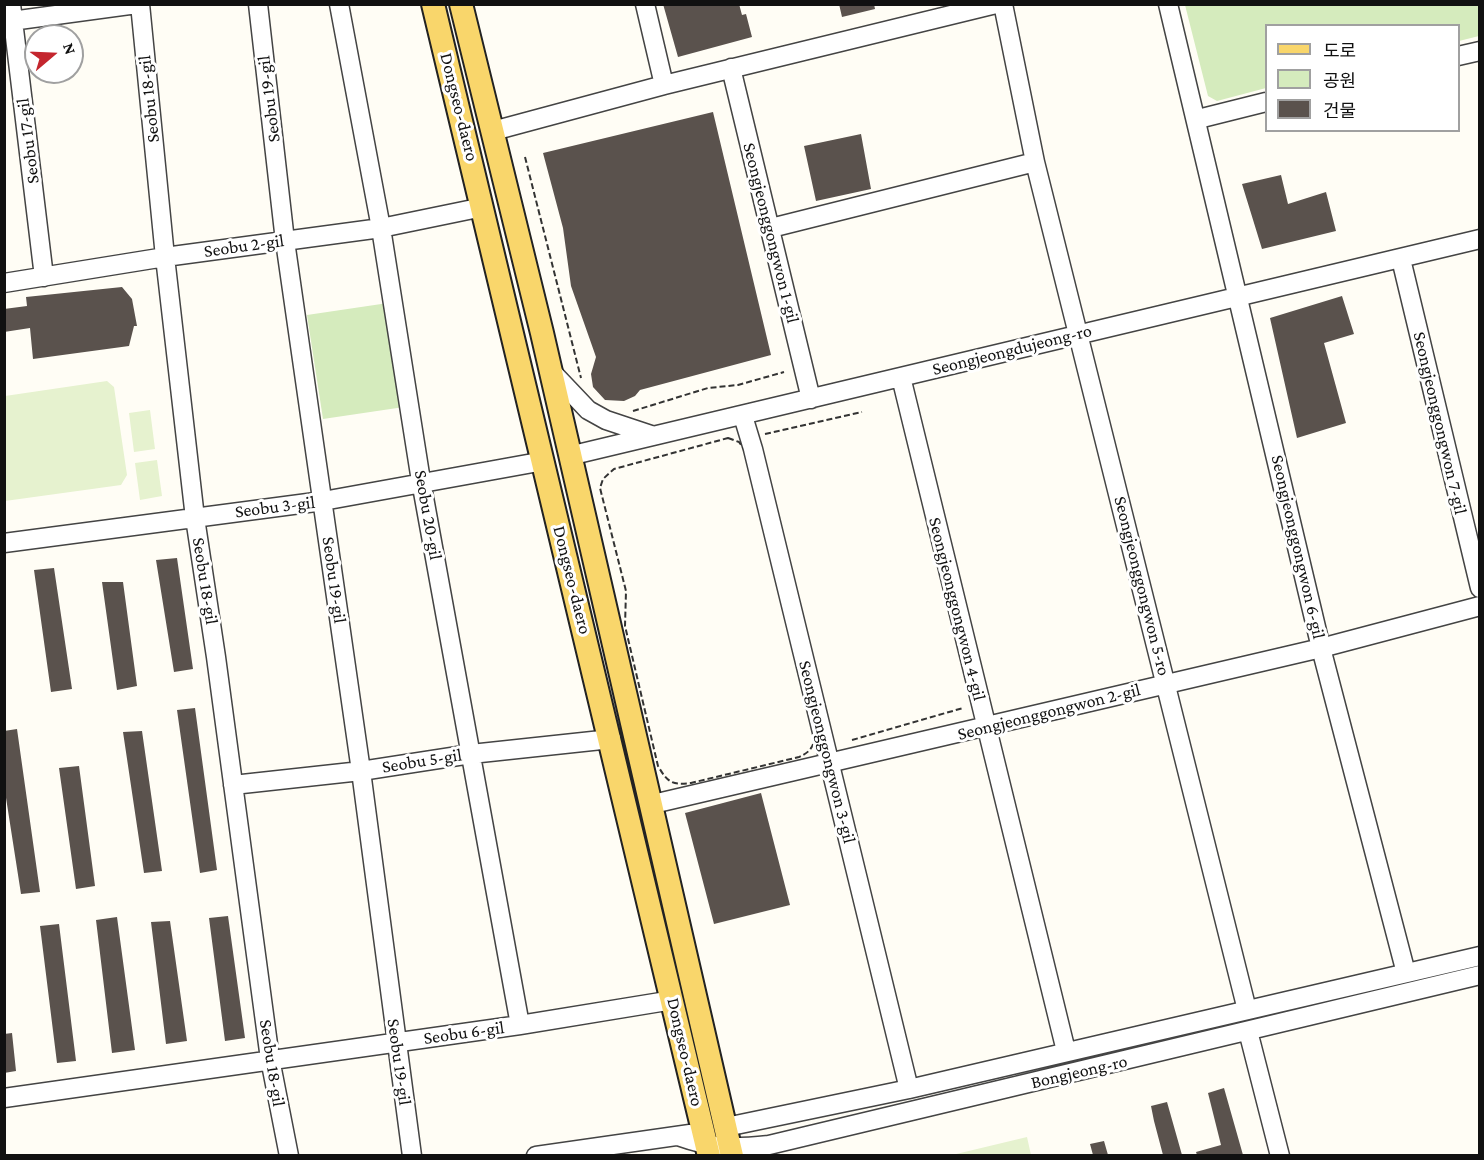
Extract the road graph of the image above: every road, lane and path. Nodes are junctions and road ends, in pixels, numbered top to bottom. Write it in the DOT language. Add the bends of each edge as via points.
graph roads {
  1 [pos="139,4"];
  2 [pos="258,4"];
  3 [pos="339,4"];
  4 [pos="434,4"];
  5 [pos="462,4"];
  6 [pos="645,4"];
  7 [pos="996,4"];
  8 [pos="1003,4"];
  9 [pos="1168,4"];
  10 [pos="10,16"];
  11 [pos="1479,51"];
  12 [pos="1460,56"];
  13 [pos="731,68"];
  14 [pos="664,85"];
  15 [pos="1265,102"];
  16 [pos="1197,118"];
  17 [pos="493,131"];
  18 [pos="525,157"];
  19 [pos="1035,162"];
  20 [pos="483,207"];
  21 [pos="381,228"];
  22 [pos="771,228"];
  23 [pos="1479,239"];
  24 [pos="285,241"];
  25 [pos="165,257"];
  26 [pos="1401,259"];
  27 [pos="44,277"];
  28 [pos="4,283"];
  29 [pos="1239,297"];
  30 [pos="1078,333"];
  31 [pos="550,370"];
  32 [pos="784,372"];
  33 [pos="901,377"];
  34 [pos="584,387"];
  35 [pos="811,399"];
  36 [pos="862,412"];
  37 [pos="624,413"];
  38 [pos="743,416"];
  39 [pos="651,435"];
  40 [pos="728,438"];
  41 [pos="761,442"];
  42 [pos="569,456"];
  43 [pos="544,461"];
  44 [pos="422,482"];
  45 [pos="322,501"];
  46 [pos="195,518"];
  47 [pos="4,543"];
  48 [pos="1479,588"];
  49 [pos="1479,606"];
  50 [pos="1321,648"];
  51 [pos="1166,682"];
  52 [pos="963,708"];
  53 [pos="986,728"];
  54 [pos="611,739"];
  55 [pos="847,741"];
  56 [pos="471,753"];
  57 [pos="830,763"];
  58 [pos="361,771"];
  59 [pos="233,785"];
  60 [pos="653,804"];
  61 [pos="1479,956"];
  62 [pos="1406,973"];
  63 [pos="1479,975"];
  64 [pos="673,1000"];
  65 [pos="1247,1010"];
  66 [pos="520,1025"];
  67 [pos="1248,1031"];
  68 [pos="396,1042"];
  69 [pos="1066,1051"];
  70 [pos="270,1059"];
  71 [pos="909,1089"];
  72 [pos="4,1098"];
  73 [pos="712,1140"];
  74 [pos="732,1152"];
  75 [pos="289,1155"];
  76 [pos="412,1155"];
  77 [pos="536,1155"];
  78 [pos="1280,1155"];
  1 -- 10 [label="street"];
  1 -- 25 [label="street, Seobu 18-gil"];
  2 -- 24 [label="street, Seobu 19-gil"];
  3 -- 21 [label="street, Seobu 20-gil"];
  4 -- 20 [label="main road, Dongseo-daero"];
  5 -- 17 [label="main road, Dongseo-daero"];
  6 -- 14 [label="street"];
  7 -- 13 [label="street"];
  8 -- 19 [label="street, Seongjeonggongwon 5-ro"];
  9 -- 16 [label="street, Seongjeonggongwon 6-gil"];
  10 -- 27 [label="street, Seobu 17-gil"];
  11 -- 12 [label="street"];
  13 -- 14 [label="street"];
  13 -- 22 [label="street, Seongjeonggongwon 1-gil"];
  14 -- 17 [label="street"];
  15 -- 16 [label="street"];
  16 -- 29 [label="street, Seongjeonggongwon 6-gil"];
  17 -- 31 [label="main road, Dongseo-daero"];
  18 -- 34 [label="path"];
  19 -- 22 [label="street"];
  19 -- 30 [label="street, Seongjeonggongwon 5-ro"];
  20 -- 21 [label="street, Seobu 2-gil"];
  20 -- 43 [label="main road, Dongseo-daero"];
  21 -- 24 [label="street, Seobu 2-gil"];
  21 -- 44 [label="street, Seobu 20-gil"];
  22 -- 35 [label="street, Seongjeonggongwon 1-gil"];
  23 -- 26 [label="street, Seongjeongdujeong-ro"];
  24 -- 25 [label="street, Seobu 2-gil"];
  24 -- 45 [label="street, Seobu 19-gil"];
  25 -- 27 [label="street, Seobu 2-gil"];
  25 -- 46 [label="street, Seobu 18-gil"];
  26 -- 29 [label="street, Seongjeongdujeong-ro"];
  26 -- 48 [label="street, Seongjeonggongwon 7-gil"];
  27 -- 28 [label="street, Seobu 2-gil"];
  29 -- 30 [label="street, Seongjeongdujeong-ro"];
  29 -- 50 [label="street, Seongjeonggongwon 6-gil"];
  30 -- 33 [label="street, Seongjeongdujeong-ro"];
  30 -- 51 [label="street, Seongjeonggongwon 5-ro"];
  31 -- 39 [label="street" via="588,410"];
  31 -- 42 [label="main road, Dongseo-daero"];
  32 -- 37 [label="path" via="738,385 708,388"];
  33 -- 35 [label="street, Seongjeongdujeong-ro"];
  33 -- 53 [label="street, Seongjeonggongwon 4-gil"];
  35 -- 38 [label="street, Seongjeongdujeong-ro"];
  36 -- 41 [label="path" via="762,434"];
  38 -- 39 [label="street, Seongjeongdujeong-ro"];
  38 -- 57 [label="street, Seongjeonggongwon 3-gil"];
  39 -- 42 [label="street, Seongjeongdujeong-ro"];
  40 -- 40 [label="path" via="739,442 746,452 814,744 810,752 799,757 674,785 667,782 658,766 625,626 626,591 600,488 614,469"];
  42 -- 43 [label="main road, Seongjeongdujeong-ro"];
  42 -- 60 [label="main road, Dongseo-daero"];
  43 -- 44 [label="street, Seobu 3-gil"];
  43 -- 54 [label="main road, Dongseo-daero"];
  44 -- 45 [label="street, Seobu 3-gil"];
  44 -- 56 [label="street, Seobu 20-gil"];
  45 -- 46 [label="street, Seobu 3-gil"];
  45 -- 58 [label="street, Seobu 19-gil"];
  46 -- 47 [label="street, Seobu 3-gil"];
  46 -- 59 [label="street, Seobu 18-gil"];
  49 -- 50 [label="street, Seongjeonggongwon 2-gil"];
  50 -- 51 [label="street, Seongjeonggongwon 2-gil"];
  50 -- 62 [label="street, Seongjeonggongwon 6-gil"];
  51 -- 53 [label="street, Seongjeonggongwon 2-gil"];
  51 -- 65 [label="street, Seongjeonggongwon 5-ro"];
  52 -- 55 [label="path"];
  53 -- 57 [label="street, Seongjeonggongwon 2-gil"];
  53 -- 69 [label="street, Seongjeonggongwon 4-gil"];
  54 -- 56 [label="street, Seobu 5-gil"];
  54 -- 64 [label="main road, Dongseo-daero"];
  56 -- 58 [label="street, Seobu 5-gil"];
  56 -- 66 [label="street, Seobu 20-gil"];
  57 -- 60 [label="street, Seongjeonggongwon 2-gil"];
  57 -- 71 [label="street, Seongjeonggongwon 3-gil"];
  58 -- 59 [label="street, Seobu 5-gil"];
  58 -- 68 [label="street, Seobu 19-gil"];
  59 -- 70 [label="street, Seobu 18-gil"];
  60 -- 73 [label="main road, Dongseo-daero"];
  61 -- 62 [label="street, Bongjeong-ro"];
  62 -- 65 [label="street, Bongjeong-ro"];
  63 -- 67 [label="street, Bongjeong-ro"];
  64 -- 66 [label="street, Seobu 6-gil"];
  64 -- 73 [label="main road, Dongseo-daero"];
  65 -- 69 [label="street, Bongjeong-ro"];
  66 -- 68 [label="street, Seobu 6-gil"];
  67 -- 74 [label="street, Bongjeong-ro"];
  67 -- 78 [label="street"];
  68 -- 70 [label="street, Seobu 6-gil"];
  68 -- 76 [label="street, Seobu 19-gil"];
  69 -- 71 [label="street, Bongjeong-ro"];
  70 -- 72 [label="street, Seobu 6-gil"];
  70 -- 75 [label="street, Seobu 18-gil"];
  71 -- 73 [label="street, Bongjeong-ro"];
  73 -- 74 [label="main road, Dongseo-daero"];
  73 -- 77 [label="street, Bongjeong-ro" via="678,1136"];
}
